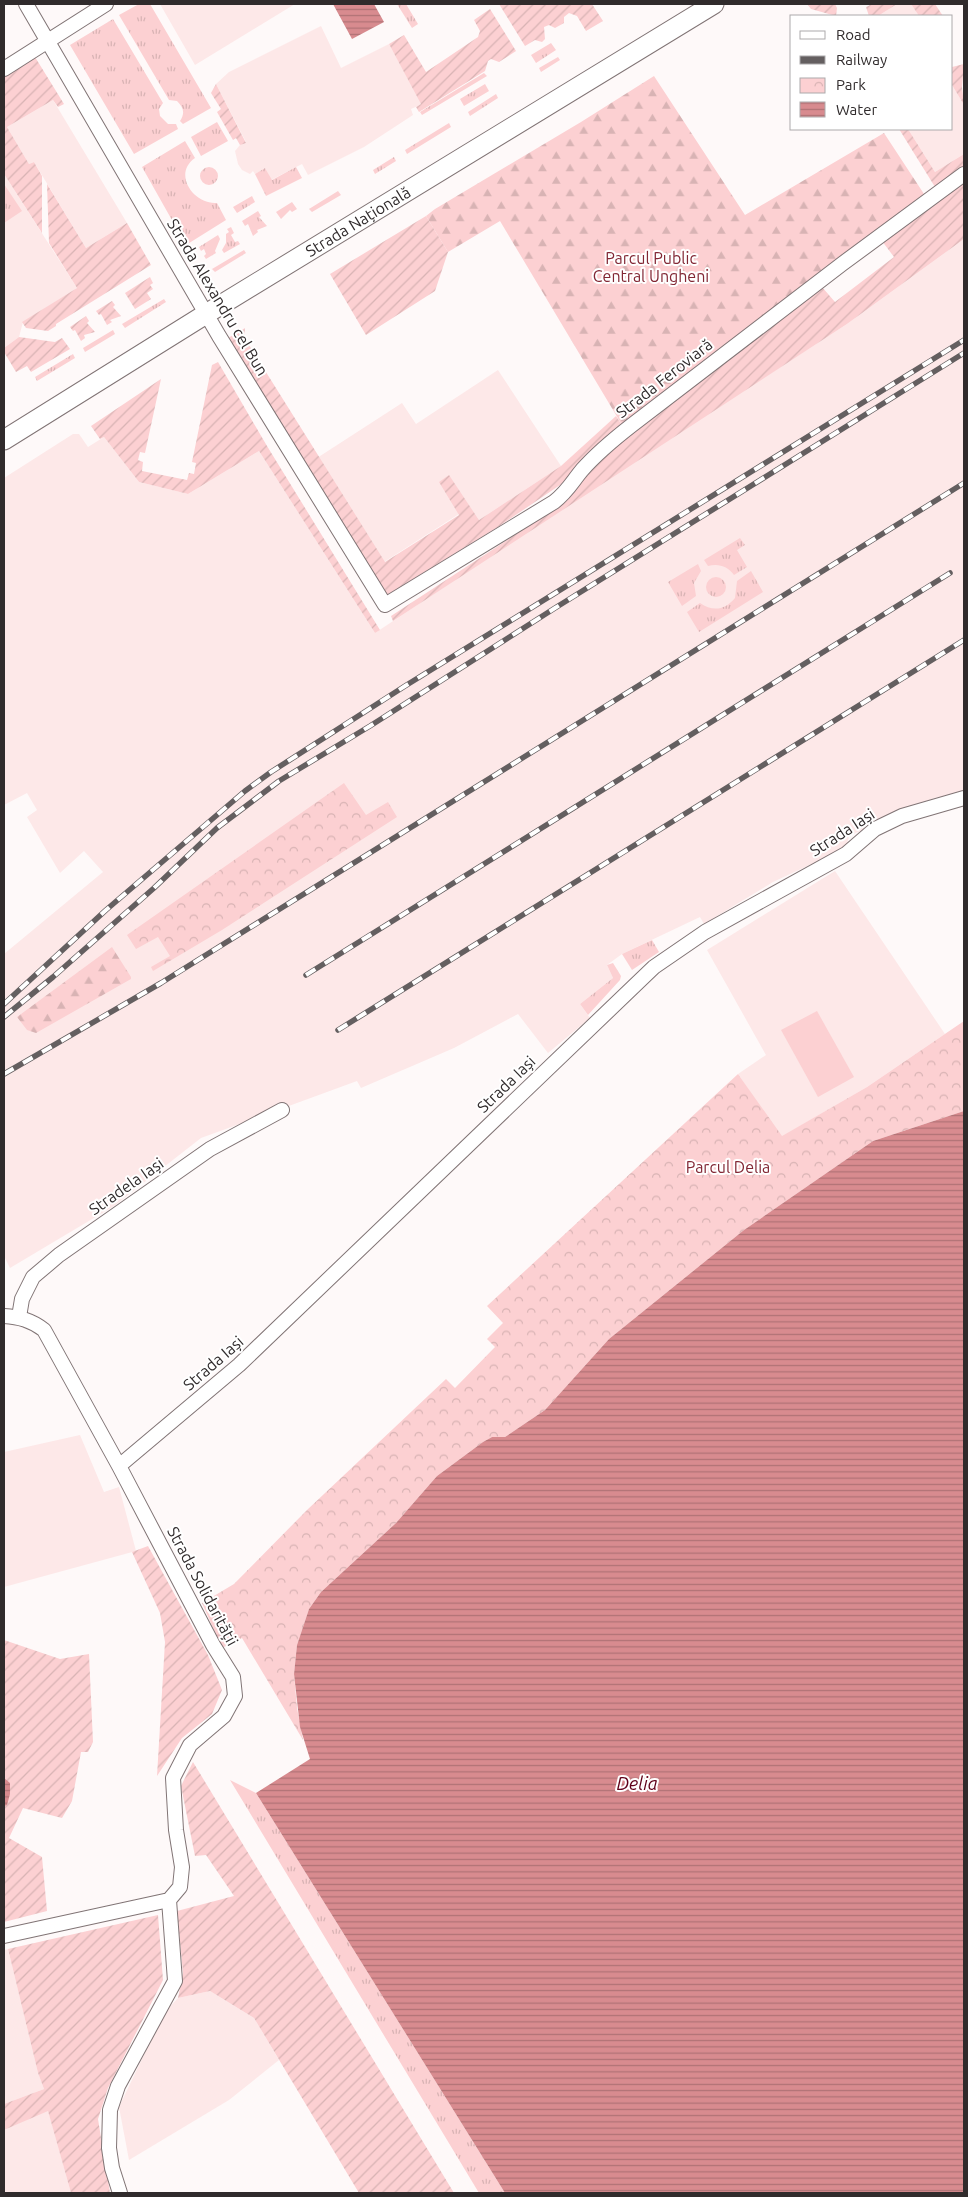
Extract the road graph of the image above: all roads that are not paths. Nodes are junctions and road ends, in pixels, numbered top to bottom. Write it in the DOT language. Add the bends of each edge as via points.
graph roads {
  1 [pos="26,4"];
  2 [pos="106,4"];
  3 [pos="714,4"];
  4 [pos="48,42"];
  5 [pos="4,69"];
  6 [pos="964,174"];
  7 [pos="206,314"];
  8 [pos="4,440"];
  9 [pos="385,605"];
  10 [pos="964,798"];
  11 [pos="282,1110"];
  12 [pos="4,1316"];
  13 [pos="19,1317"];
  14 [pos="119,1466"];
  15 [pos="169,1900"];
  16 [pos="4,1936"];
  17 [pos="120,2193"];
  1 -- 4 [label="street, Strada Alexandru cel Bun"];
  2 -- 4 [label="street"];
  3 -- 7 [label="street, Strada Națională"];
  4 -- 5 [label="street"];
  4 -- 7 [label="street, Strada Alexandru cel Bun"];
  6 -- 9 [label="street, Strada Feroviară" via="632,425 606,446 566,493 554,502"];
  7 -- 8 [label="street, Strada Națională"];
  7 -- 9 [label="street, Strada Alexandru cel Bun"];
  10 -- 14 [label="street, Strada Iași" via="909,814 875,829 846,854 705,932 654,966 239,1364"];
  11 -- 13 [label="street, Stradela Iași" via="210,1149 59,1255 33,1277 22,1299"];
  12 -- 13 [label="street, Strada Solidarității"];
  13 -- 14 [label="street, Strada Solidarității" via="36,1323 44,1330"];
  14 -- 15 [label="street, Strada Solidarității" via="234,1686 235,1696 224,1716 190,1745 173,1778 182,1867 180,1887"];
  15 -- 16 [label="street"];
  15 -- 17 [label="street" via="175,1981 122,2078 110,2110 110,2155"];
}
